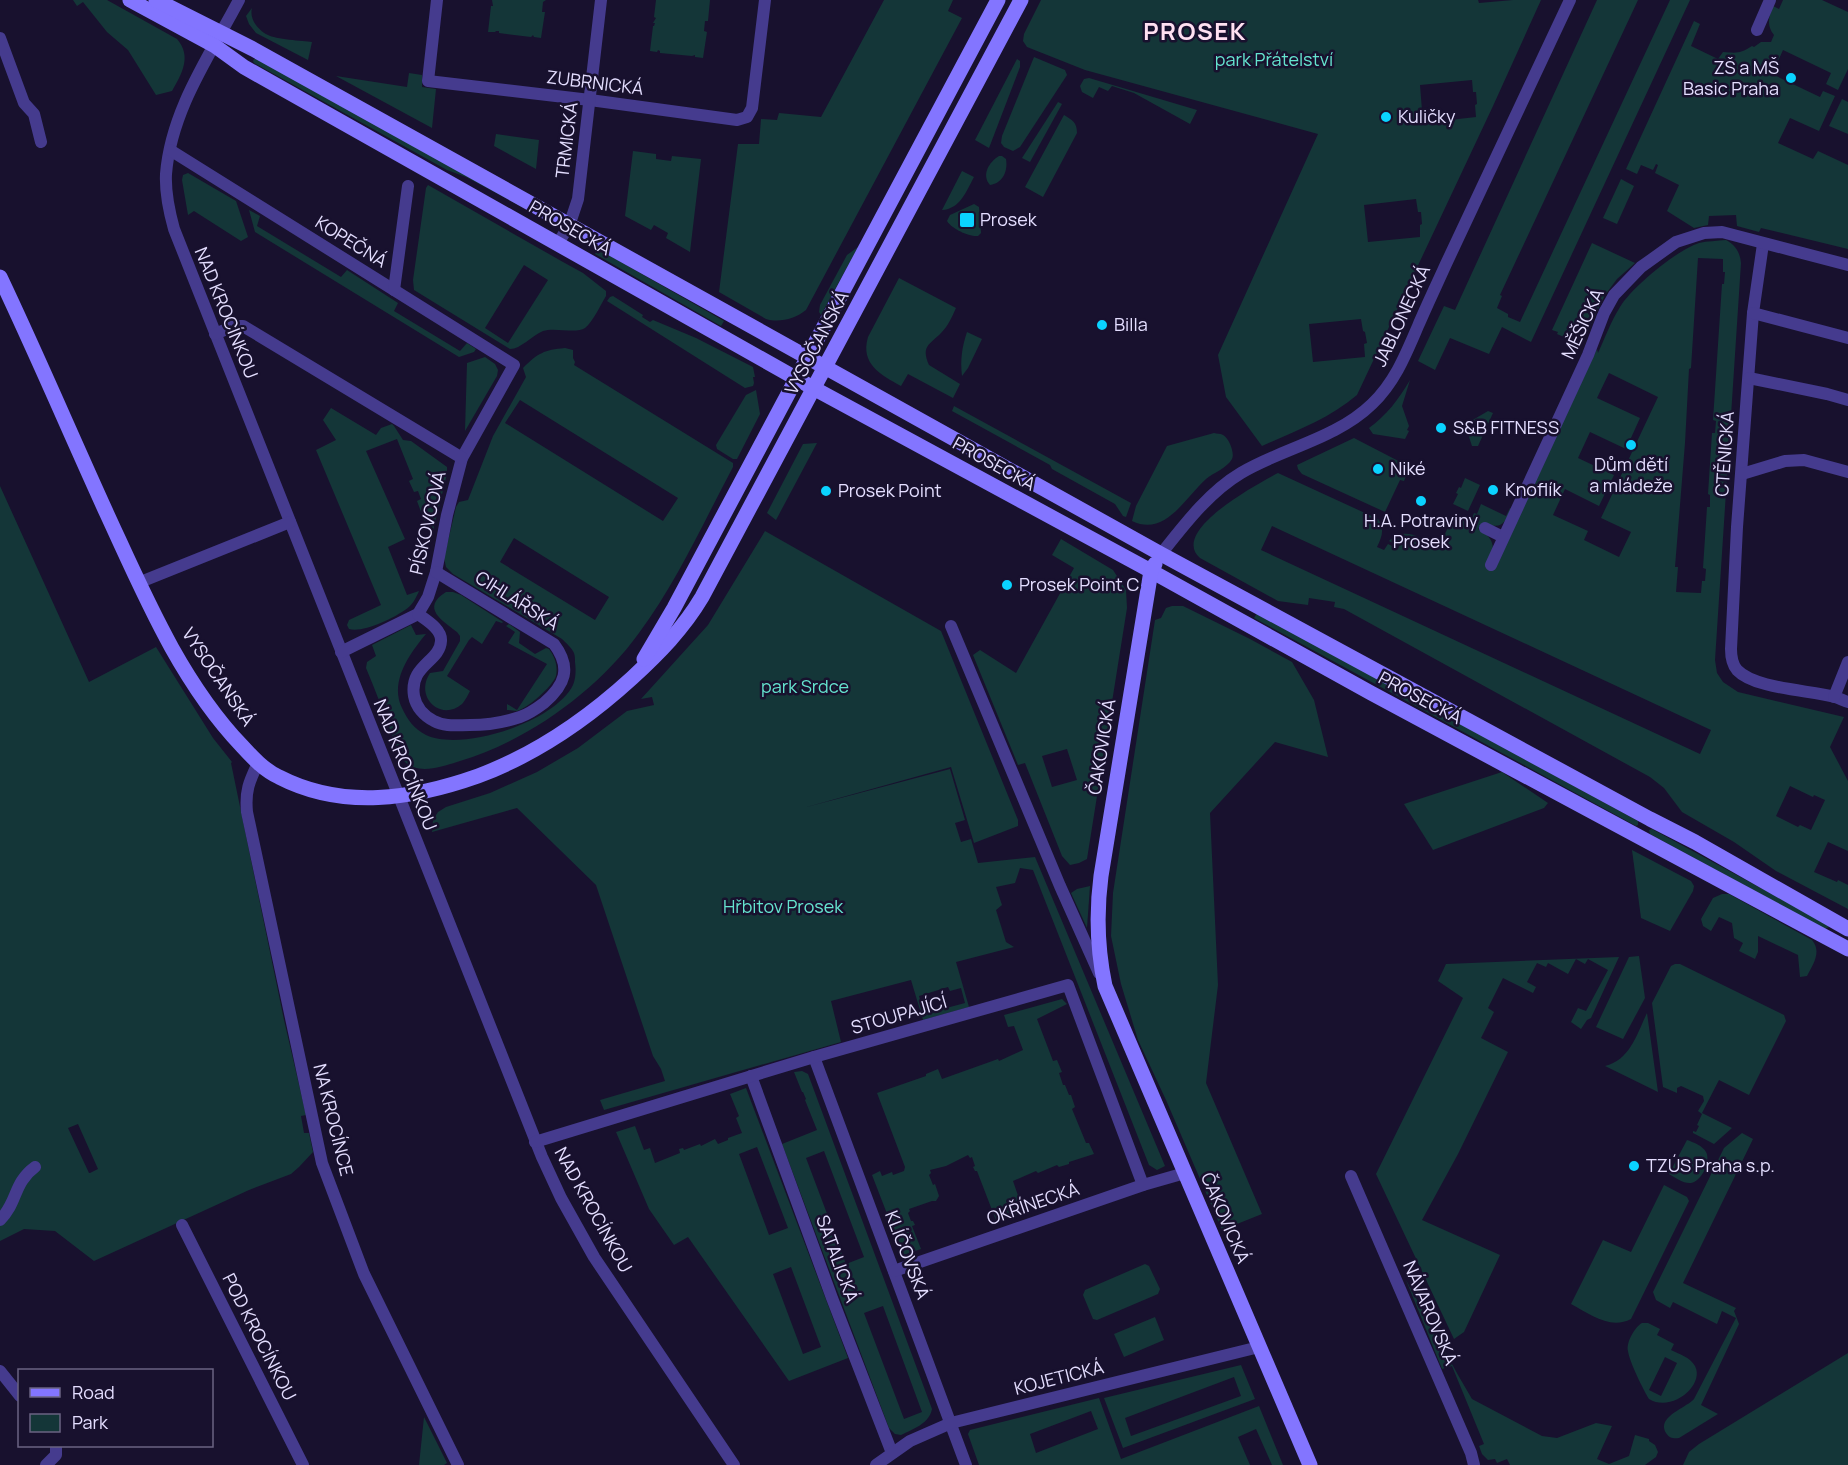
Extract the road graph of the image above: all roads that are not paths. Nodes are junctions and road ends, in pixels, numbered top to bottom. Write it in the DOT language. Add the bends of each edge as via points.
graph roads {
  1 [pos="130,0"];
  2 [pos="156,0"];
  3 [pos="239,0"];
  4 [pos="437,0"];
  5 [pos="601,0"];
  6 [pos="765,0"];
  7 [pos="998,0"];
  8 [pos="1021,0"];
  9 [pos="1570,0"];
  10 [pos="1770,0"];
  11 [pos="1757,30"];
  12 [pos="0,38"];
  13 [pos="218,40"];
  14 [pos="590,100"];
  15 [pos="41,142"];
  16 [pos="170,150"];
  17 [pos="408,186"];
  18 [pos="569,226"];
  19 [pos="558,243"];
  20 [pos="1763,244"];
  21 [pos="1848,265"];
  22 [pos="0,277"];
  23 [pos="394,290"];
  24 [pos="1753,313"];
  25 [pos="215,334"];
  26 [pos="1848,338"];
  27 [pos="806,358"];
  28 [pos="514,365"];
  29 [pos="826,368"];
  30 [pos="796,378"];
  31 [pos="1749,378"];
  32 [pos="815,389"];
  33 [pos="1848,400"];
  34 [pos="462,458"];
  35 [pos="1848,472"];
  36 [pos="1742,474"];
  37 [pos="290,522"];
  38 [pos="1485,528"];
  39 [pos="1503,537"];
  40 [pos="1161,554"];
  41 [pos="1491,565"];
  42 [pos="436,572"];
  43 [pos="1151,572"];
  44 [pos="138,583"];
  45 [pos="418,614"];
  46 [pos="951,626"];
  47 [pos="341,652"];
  48 [pos="1848,662"];
  49 [pos="622,687"];
  50 [pos="1834,697"];
  51 [pos="1848,702"];
  52 [pos="258,763"];
  53 [pos="398,796"];
  54 [pos="1848,928"];
  55 [pos="1848,949"];
  56 [pos="1105,986"];
  57 [pos="814,1057"];
  58 [pos="751,1076"];
  59 [pos="535,1142"];
  60 [pos="35,1167"];
  61 [pos="1185,1173"];
  62 [pos="1352,1176"];
  63 [pos="1143,1185"];
  64 [pos="0,1220"];
  65 [pos="182,1225"];
  66 [pos="894,1271"];
  67 [pos="1259,1347"];
  68 [pos="0,1371"];
  69 [pos="18,1394"];
  70 [pos="951,1423"];
  71 [pos="56,1447"];
  72 [pos="891,1453"];
  73 [pos="46,1465"];
  74 [pos="303,1465"];
  75 [pos="458,1465"];
  76 [pos="734,1465"];
  77 [pos="876,1465"];
  78 [pos="966,1465"];
  79 [pos="1310,1465"];
  80 [pos="1474,1465"];
  1 -- 13 [label="main road, PROSECKÁ"];
  2 -- 13 [label="main road, PROSECKÁ"];
  3 -- 13 [label="street, NAD KROCÍNKOU"];
  4 -- 14 [label="street, ZUBRNICKÁ" via="428,81"];
  5 -- 14 [label="street, TRMICKÁ"];
  6 -- 14 [label="street, ZUBRNICKÁ" via="752,108 747,117 737,120"];
  7 -- 27 [label="main road, VYSOČANSKÁ"];
  8 -- 29 [label="main road, VYSOČANSKÁ"];
  9 -- 40 [label="street, JABLONECKÁ" via="1388,386 1349,422 1263,462 1219,489"];
  10 -- 11 [label="street"];
  12 -- 15 [label="street" via="24,103 34,114"];
  13 -- 16 [label="street, NAD KROCÍNKOU" via="180,114"];
  13 -- 18 [label="main road, PROSECKÁ"];
  13 -- 19 [label="main road, PROSECKÁ" via="244,67"];
  14 -- 18 [label="street, TRMICKÁ" via="578,199"];
  16 -- 23 [label="street, KOPEČNÁ"];
  16 -- 25 [label="street, NAD KROCÍNKOU" via="166,176 168,206"];
  17 -- 23 [label="street"];
  18 -- 19 [label="street, TRMICKÁ"];
  18 -- 27 [label="main road, PROSECKÁ"];
  19 -- 30 [label="main road, PROSECKÁ"];
  20 -- 21 [label="street, MĚŠICKÁ"];
  20 -- 24 [label="street, CTĚNICKÁ"];
  20 -- 39 [label="street, MĚŠICKÁ" via="1722,232 1704,233 1676,242 1626,281 1604,313"];
  22 -- 44 [label="main road, VYSOČANSKÁ"];
  23 -- 28 [label="street, KOPEČNÁ"];
  24 -- 26 [label="street"];
  24 -- 31 [label="street, CTĚNICKÁ"];
  25 -- 34 [label="street" via="243,326"];
  25 -- 37 [label="street, NAD KROCÍNKOU"];
  27 -- 29 [label="main road, PROSECKÁ"];
  27 -- 30 [label="main road, VYSOČANSKÁ"];
  28 -- 34 [label="street, PÍSKOVCOVÁ"];
  29 -- 32 [label="main road, VYSOČANSKÁ"];
  29 -- 40 [label="main road, PROSECKÁ"];
  30 -- 32 [label="main road, PROSECKÁ"];
  30 -- 49 [label="main road, VYSOČANSKÁ" via="674,609"];
  31 -- 33 [label="street"];
  31 -- 36 [label="street, CTĚNICKÁ"];
  32 -- 43 [label="main road, PROSECKÁ"];
  32 -- 49 [label="main road, VYSOČANSKÁ" via="692,614 672,640"];
  34 -- 42 [label="street, PÍSKOVCOVÁ"];
  35 -- 36 [label="street" via="1804,460 1785,461"];
  36 -- 50 [label="street, CTĚNICKÁ" via="1731,659 1746,677"];
  37 -- 44 [label="street"];
  37 -- 47 [label="street, NAD KROCÍNKOU"];
  38 -- 39 [label="street"];
  39 -- 41 [label="street, MĚŠICKÁ"];
  40 -- 43 [label="main road, ČAKOVICKÁ"];
  40 -- 54 [label="main road, PROSECKÁ"];
  42 -- 45 [label="street, PÍSKOVCOVÁ"];
  42 -- 45 [label="street, CIHLÁŘSKÁ" via="554,644 565,666 560,687 534,711 520,717 476,725 448,726 434,721 415,702 413,688 417,674 437,652 441,641 439,633"];
  43 -- 55 [label="main road, PROSECKÁ"];
  43 -- 56 [label="main road, ČAKOVICKÁ" via="1098,902 1099,956"];
  44 -- 52 [label="main road, VYSOČANSKÁ" via="188,675 233,737"];
  45 -- 47 [label="street"];
  46 -- 56 [label="street, ČAKOVICKÁ"];
  47 -- 53 [label="street, NAD KROCÍNKOU"];
  48 -- 50 [label="street"];
  49 -- 53 [label="main road, VYSOČANSKÁ" via="564,733 511,762 440,789"];
  50 -- 51 [label="street"];
  52 -- 53 [label="main road, VYSOČANSKÁ" via="295,784 338,796"];
  52 -- 75 [label="street, NA KROCÍNCE" via="248,786 247,812 322,1163 364,1274"];
  53 -- 59 [label="street, NAD KROCÍNKOU"];
  56 -- 61 [label="main road, ČAKOVICKÁ"];
  57 -- 58 [label="street, STOUPAJÍCÍ"];
  57 -- 63 [label="street, STOUPAJÍCÍ" via="1068,985"];
  57 -- 66 [label="street, KLÍČOVSKÁ"];
  58 -- 59 [label="street, STOUPAJÍCÍ"];
  58 -- 72 [label="street, SATALICKÁ"];
  59 -- 76 [label="street, NAD KROCÍNKOU" via="594,1257"];
  60 -- 64 [label="street" via="20,1181"];
  61 -- 63 [label="street, OKŘÍNECKÁ"];
  61 -- 67 [label="main road, ČAKOVICKÁ"];
  62 -- 80 [label="street, NÁVAROVSKÁ"];
  63 -- 66 [label="street, OKŘÍNECKÁ"];
  65 -- 74 [label="street, POD KROCÍNKOU"];
  66 -- 70 [label="street, KLÍČOVSKÁ"];
  67 -- 70 [label="street, KOJETICKÁ"];
  67 -- 79 [label="main road, ČAKOVICKÁ"];
  68 -- 69 [label="street"];
  70 -- 72 [label="street, KOJETICKÁ"];
  70 -- 78 [label="street, KLÍČOVSKÁ"];
  71 -- 73 [label="street" via="56,1455"];
  72 -- 77 [label="street, KOJETICKÁ"];
}
